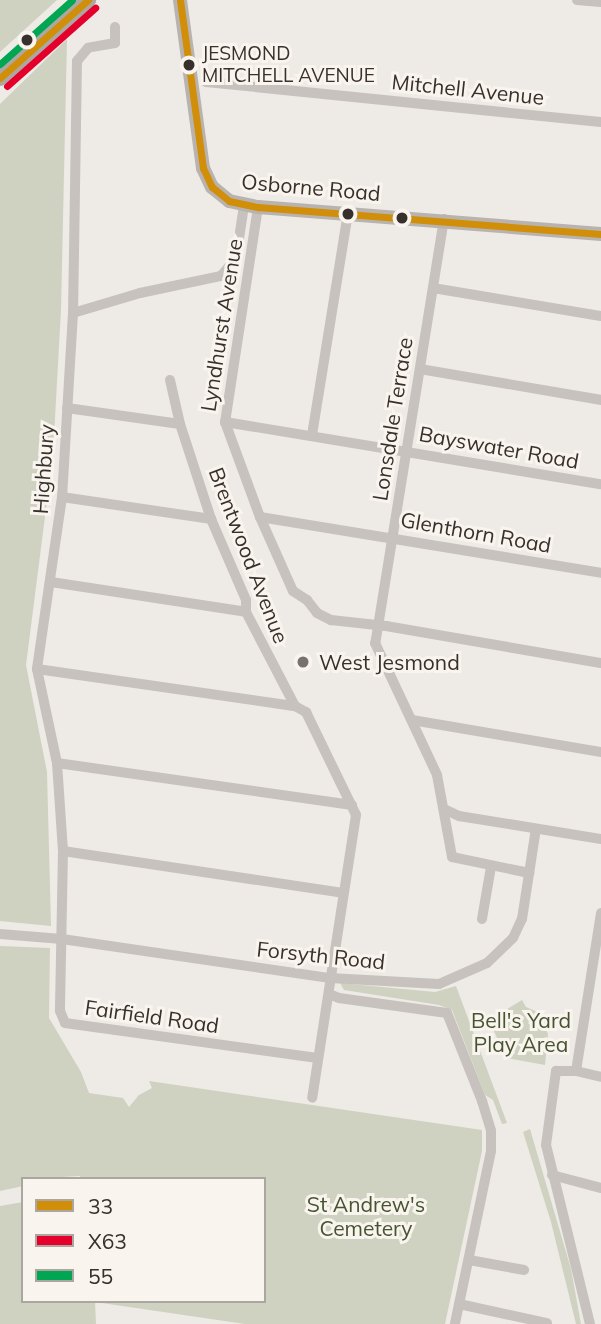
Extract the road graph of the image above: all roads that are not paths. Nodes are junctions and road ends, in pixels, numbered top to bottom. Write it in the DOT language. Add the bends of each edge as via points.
graph roads {
  1 [pos="88,0"];
  2 [pos="180,0"];
  3 [pos="577,0"];
  4 [pos="601,2"];
  5 [pos="115,27"];
  6 [pos="0,78"];
  7 [pos="205,82"];
  8 [pos="601,122"];
  9 [pos="251,206"];
  10 [pos="348,213"];
  11 [pos="444,219"];
  12 [pos="601,234"];
  13 [pos="433,288"];
  14 [pos="73,313"];
  15 [pos="601,316"];
  16 [pos="420,369"];
  17 [pos="170,380"];
  18 [pos="601,400"];
  19 [pos="67,408"];
  20 [pos="225,422"];
  21 [pos="180,424"];
  22 [pos="312,435"];
  23 [pos="407,450"];
  24 [pos="601,484"];
  25 [pos="62,497"];
  26 [pos="260,517"];
  27 [pos="211,519"];
  28 [pos="392,537"];
  29 [pos="601,573"];
  30 [pos="51,582"];
  31 [pos="246,611"];
  32 [pos="378,625"];
  33 [pos="601,663"];
  34 [pos="37,669"];
  35 [pos="295,706"];
  36 [pos="411,720"];
  37 [pos="601,752"];
  38 [pos="57,763"];
  39 [pos="352,805"];
  40 [pos="444,809"];
  41 [pos="536,829"];
  42 [pos="601,839"];
  43 [pos="63,851"];
  44 [pos="491,867"];
  45 [pos="529,873"];
  46 [pos="343,893"];
  47 [pos="601,913"];
  48 [pos="482,919"];
  49 [pos="0,934"];
  50 [pos="62,939"];
  51 [pos="330,978"];
  52 [pos="329,994"];
  53 [pos="318,1058"];
  54 [pos="576,1071"];
  55 [pos="601,1077"];
  56 [pos="312,1098"];
  57 [pos="552,1175"];
  58 [pos="601,1188"];
  59 [pos="469,1260"];
  60 [pos="524,1270"];
  61 [pos="459,1304"];
  62 [pos="547,1323"];
  63 [pos="455,1324"];
  64 [pos="590,1324"];
  1 -- 6 [label="main road"];
  2 -- 9 [label="main road, Osborne Road" via="205,175 222,197"];
  3 -- 4 [label="street"];
  5 -- 14 [label="street, Highbury" via="115,43 88,48 77,61"];
  7 -- 8 [label="street, Mitchell Avenue"];
  9 -- 10 [label="main road, Osborne Road"];
  9 -- 14 [label="street" via="233,265 221,276"];
  9 -- 20 [label="street, Lyndhurst Avenue"];
  10 -- 11 [label="main road, Osborne Road"];
  10 -- 22 [label="street"];
  11 -- 12 [label="main road, Osborne Road"];
  11 -- 13 [label="street, Lonsdale Terrace"];
  13 -- 15 [label="street"];
  13 -- 16 [label="street, Lonsdale Terrace"];
  14 -- 19 [label="street, Highbury"];
  16 -- 18 [label="street"];
  16 -- 23 [label="street, Lonsdale Terrace"];
  17 -- 21 [label="street, Brentwood Avenue"];
  19 -- 21 [label="street"];
  19 -- 25 [label="street, Highbury"];
  20 -- 22 [label="street, Bayswater Road"];
  20 -- 26 [label="street, Lyndhurst Avenue"];
  21 -- 27 [label="street, Brentwood Avenue"];
  22 -- 23 [label="street, Bayswater Road"];
  23 -- 24 [label="street, Bayswater Road"];
  23 -- 28 [label="street, Lonsdale Terrace"];
  25 -- 27 [label="street"];
  25 -- 30 [label="street, Highbury"];
  26 -- 28 [label="street, Glenthorn Road"];
  26 -- 32 [label="street, Lyndhurst Avenue" via="293,591 317,613 331,620"];
  27 -- 31 [label="street, Brentwood Avenue" via="246,600"];
  28 -- 29 [label="street, Glenthorn Road"];
  28 -- 32 [label="street, Lonsdale Terrace"];
  30 -- 31 [label="street"];
  30 -- 34 [label="street, Highbury"];
  31 -- 35 [label="street, Brentwood Avenue"];
  32 -- 33 [label="street, Lyndhurst Avenue"];
  32 -- 36 [label="street, Lonsdale Terrace" via="376,649"];
  34 -- 35 [label="street"];
  34 -- 38 [label="street, Highbury"];
  35 -- 39 [label="street, Brentwood Avenue" via="306,712"];
  36 -- 37 [label="street"];
  36 -- 40 [label="street, Lonsdale Terrace" via="435,769"];
  38 -- 39 [label="street"];
  38 -- 43 [label="street, Highbury"];
  39 -- 46 [label="street, Brentwood Avenue" via="356,815"];
  40 -- 41 [label="street" via="458,816"];
  40 -- 44 [label="street, Lonsdale Terrace" via="452,858"];
  41 -- 42 [label="street"];
  41 -- 45 [label="street, Forsyth Road"];
  43 -- 46 [label="street"];
  43 -- 50 [label="street, Highbury"];
  44 -- 45 [label="street"];
  44 -- 48 [label="street"];
  45 -- 51 [label="street, Forsyth Road" via="518,929 496,957 477,969 439,984"];
  46 -- 51 [label="street, Brentwood Avenue"];
  47 -- 54 [label="street"];
  49 -- 50 [label="street, Forsyth Road"];
  50 -- 51 [label="street, Forsyth Road"];
  50 -- 53 [label="street, Fairfield Road" via="60,1010 65,1023"];
  51 -- 52 [label="street, Brentwood Avenue"];
  52 -- 53 [label="street, Brentwood Avenue"];
  52 -- 59 [label="street" via="442,1010 449,1015 492,1141"];
  53 -- 56 [label="street, Brentwood Avenue"];
  54 -- 55 [label="street"];
  54 -- 57 [label="street" via="556,1071 546,1145"];
  57 -- 58 [label="street"];
  57 -- 64 [label="street"];
  59 -- 60 [label="street"];
  59 -- 61 [label="street"];
  61 -- 62 [label="street"];
  61 -- 63 [label="street"];
}
